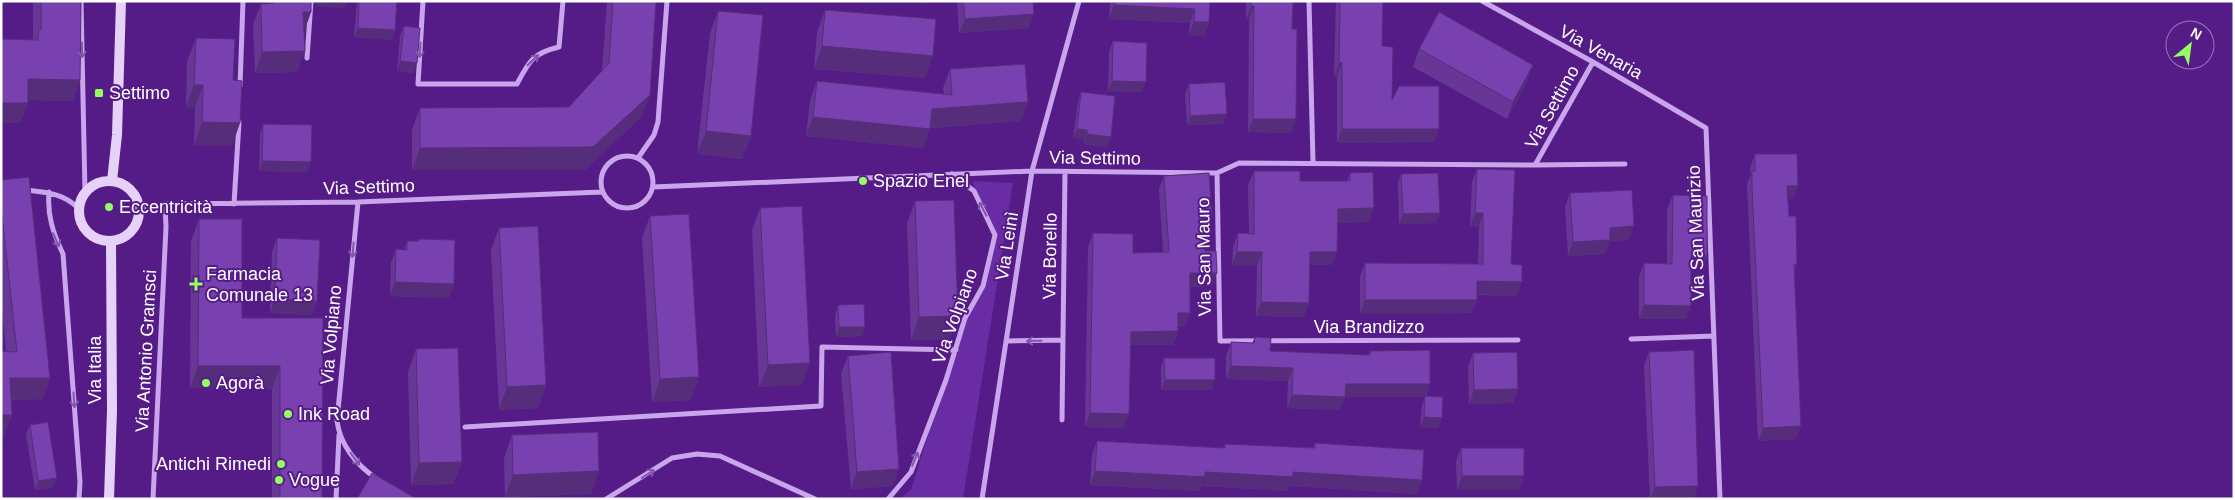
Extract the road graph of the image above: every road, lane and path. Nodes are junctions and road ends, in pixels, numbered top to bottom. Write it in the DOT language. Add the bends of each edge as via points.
graph roads {
  1 [pos="81,1"];
  2 [pos="121,1"];
  3 [pos="243,1"];
  4 [pos="310,1"];
  5 [pos="423,1"];
  6 [pos="563,1"];
  7 [pos="667,1"];
  8 [pos="1079,1"];
  9 [pos="1309,1"];
  10 [pos="1482,1"];
  11 [pos="307,58"];
  12 [pos="1593,62"];
  13 [pos="240,98"];
  14 [pos="239,117"];
  15 [pos="1706,128"];
  16 [pos="638,158"];
  17 [pos="1313,162"];
  18 [pos="1625,164"];
  19 [pos="1535,165"];
  20 [pos="1032,171"];
  21 [pos="1065,172"];
  22 [pos="1217,173"];
  23 [pos="952,174"];
  24 [pos="112,181"];
  25 [pos="653,187"];
  26 [pos="13,189"];
  27 [pos="49,192"];
  28 [pos="602,192"];
  29 [pos="85,193"];
  30 [pos="358,202"];
  31 [pos="165,204"];
  32 [pos="234,204"];
  33 [pos="79,209"];
  34 [pos="139,210"];
  35 [pos="111,241"];
  36 [pos="1714,336"];
  37 [pos="1632,339"];
  38 [pos="1063,340"];
  39 [pos="1518,340"];
  40 [pos="1006,341"];
  41 [pos="1220,341"];
  42 [pos="956,350"];
  43 [pos="1062,420"];
  44 [pos="465,427"];
  45 [pos="339,434"];
  46 [pos="380,481"];
  47 [pos="79,499"];
  48 [pos="109,499"];
  49 [pos="153,499"];
  50 [pos="336,499"];
  51 [pos="606,499"];
  52 [pos="814,499"];
  53 [pos="888,499"];
  54 [pos="982,499"];
  55 [pos="1720,499"];
  1 -- 29 [label="street, one-way"];
  2 -- 24 [label="street" via="117,135"];
  3 -- 13 [label="street"];
  4 -- 11 [label="street"];
  5 -- 6 [label="street, one-way" via="418,84 517,84 529,60 544,50 559,47"];
  7 -- 16 [label="street" via="658,122"];
  8 -- 20 [label="street, Via Leinì"];
  9 -- 17 [label="street"];
  10 -- 12 [label="street, Via Venaria"];
  12 -- 15 [label="street, Via Venaria"];
  12 -- 19 [label="street, Via Settimo"];
  14 -- 32 [label="street"];
  15 -- 36 [label="street, Via San Maurizio"];
  16 -- 25 [label="street" via="650,170"];
  16 -- 28 [label="street" via="620,157 606,166 600,183"];
  17 -- 19 [label="street, Via Settimo"];
  17 -- 22 [label="street, Via Settimo" via="1239,163"];
  18 -- 19 [label="street, Via Settimo"];
  20 -- 21 [label="street, Via Settimo"];
  20 -- 23 [label="street, Via Settimo"];
  20 -- 40 [label="street, Via Leinì"];
  21 -- 22 [label="street, Via Settimo"];
  21 -- 38 [label="street, Via Borello"];
  22 -- 41 [label="street, Via San Mauro"];
  23 -- 25 [label="street, Via Settimo"];
  42 -- 23 [label="street, Via Volpiano, one-way" via="965,318 983,286 995,235 974,192"];
  24 -- 29 [label="street" via="98,183"];
  24 -- 34 [label="street" via="128,188"];
  25 -- 28 [label="street" via="645,202 630,209 613,205"];
  26 -- 27 [label="street"];
  27 -- 33 [label="street"];
  27 -- 47 [label="street, one-way" via="52,230 63,254"];
  28 -- 30 [label="street, Via Settimo"];
  29 -- 33 [label="street"];
  30 -- 32 [label="street, Via Settimo"];
  30 -- 45 [label="street, Via Volpiano, one-way" via="337,420"];
  31 -- 32 [label="street, Via Settimo"];
  31 -- 34 [label="street, Via Settimo"];
  31 -- 49 [label="street, Via Antonio Gramsci"];
  33 -- 35 [label="street" via="80,219 88,232 101,240"];
  34 -- 35 [label="street" via="138,219 128,234"];
  35 -- 48 [label="street, Via Italia"];
  36 -- 37 [label="street"];
  36 -- 55 [label="street, Via San Maurizio"];
  38 -- 40 [label="street, one-way"];
  38 -- 43 [label="street, Via Borello"];
  39 -- 41 [label="street, Via Brandizzo"];
  40 -- 54 [label="street, Via Leinì"];
  42 -- 44 [label="street" via="822,347 821,406"];
  53 -- 42 [label="street, Via Volpiano, one-way" via="910,472"];
  45 -- 46 [label="street, one-way" via="363,470"];
  45 -- 50 [label="street, Via Volpiano"];
  51 -- 52 [label="street, one-way" via="672,458 708,454 720,456"];
}
